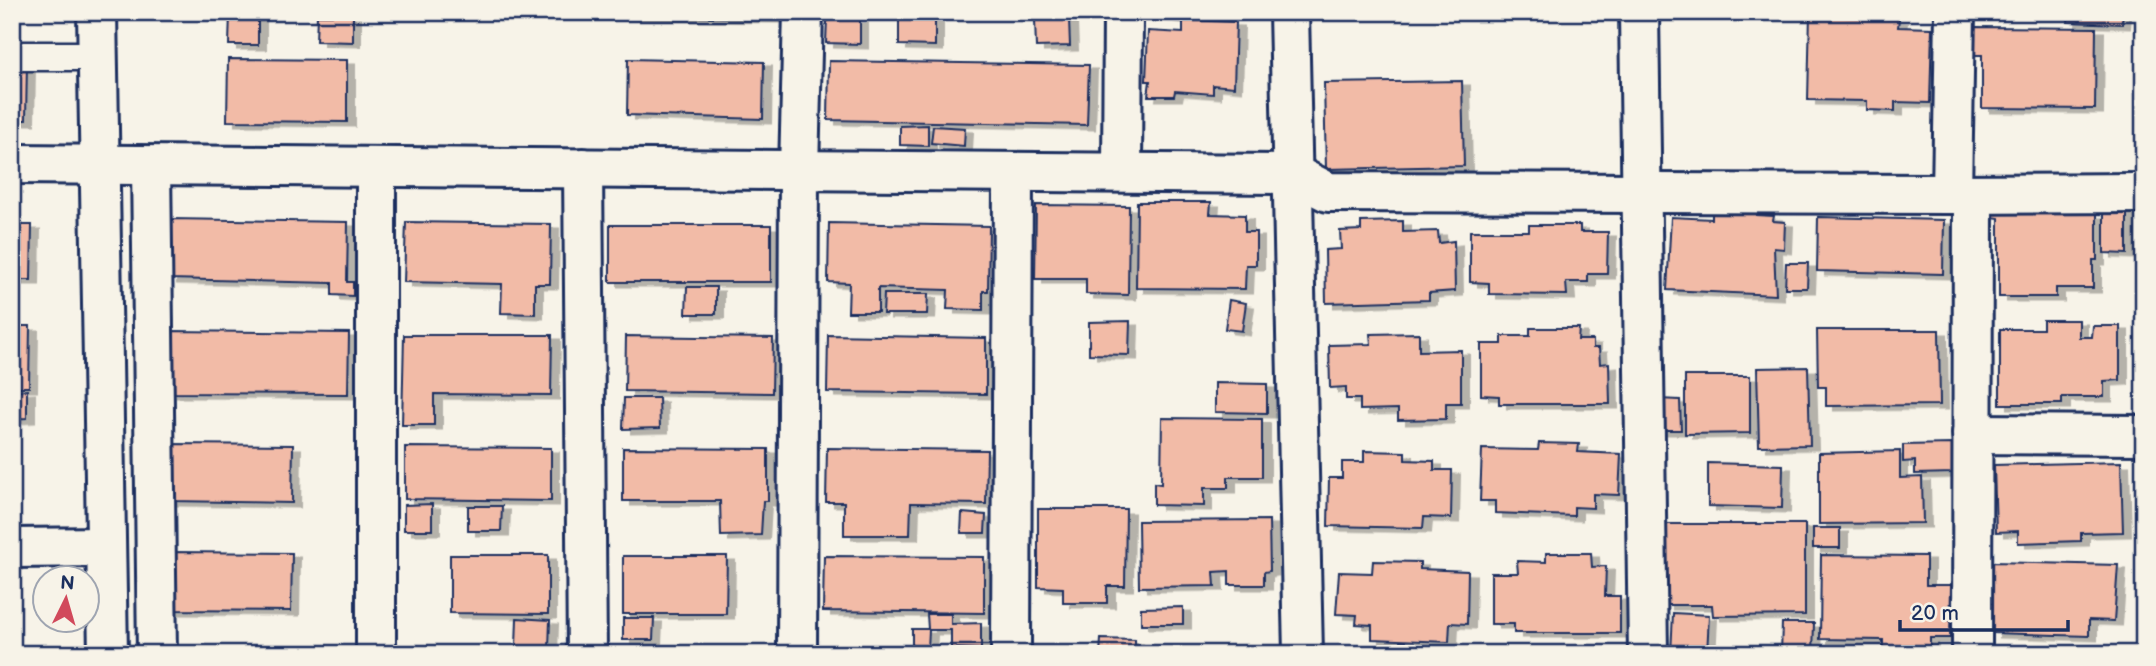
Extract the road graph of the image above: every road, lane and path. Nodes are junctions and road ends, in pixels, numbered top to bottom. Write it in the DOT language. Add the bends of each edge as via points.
graph roads {
  1 [pos="97,12"];
  2 [pos="803,12"];
  3 [pos="1123,12"];
  4 [pos="1289,12"];
  5 [pos="1639,12"];
  6 [pos="1955,12"];
  7 [pos="12,56"];
  8 [pos="98,56"];
  9 [pos="12,164"];
  10 [pos="101,165"];
  11 [pos="151,166"];
  12 [pos="376,167"];
  13 [pos="583,168"];
  14 [pos="799,170"];
  15 [pos="1013,172"];
  16 [pos="1122,172"];
  17 [pos="1293,174"];
  18 [pos="1642,193"];
  19 [pos="2144,193"];
  20 [pos="1963,194"];
  21 [pos="1972,434"];
  22 [pos="2144,435"];
  23 [pos="106,547"];
  24 [pos="12,548"];
  25 [pos="1011,649"];
  26 [pos="108,654"];
  27 [pos="157,654"];
  28 [pos="376,654"];
  29 [pos="587,654"];
  30 [pos="797,654"];
  31 [pos="1303,654"];
  32 [pos="1648,654"];
  33 [pos="1972,654"];
  1 -- 8 [label="street"];
  2 -- 14 [label="street"];
  3 -- 16 [label="street"];
  4 -- 17 [label="street"];
  5 -- 18 [label="street"];
  6 -- 20 [label="street"];
  7 -- 8 [label="lane"];
  8 -- 10 [label="street"];
  9 -- 10 [label="street"];
  10 -- 11 [label="street"];
  10 -- 23 [label="street"];
  11 -- 12 [label="street"];
  11 -- 27 [label="street"];
  12 -- 13 [label="street"];
  12 -- 28 [label="street"];
  13 -- 14 [label="street"];
  13 -- 29 [label="street"];
  14 -- 15 [label="street"];
  14 -- 30 [label="street"];
  15 -- 16 [label="street"];
  15 -- 25 [label="street"];
  16 -- 17 [label="street"];
  17 -- 18 [label="street" via="1328,192"];
  17 -- 31 [label="street"];
  18 -- 20 [label="street"];
  18 -- 32 [label="street"];
  19 -- 20 [label="street"];
  20 -- 21 [label="street"];
  21 -- 22 [label="street"];
  21 -- 33 [label="street"];
  23 -- 24 [label="street"];
  23 -- 26 [label="street"];
}
